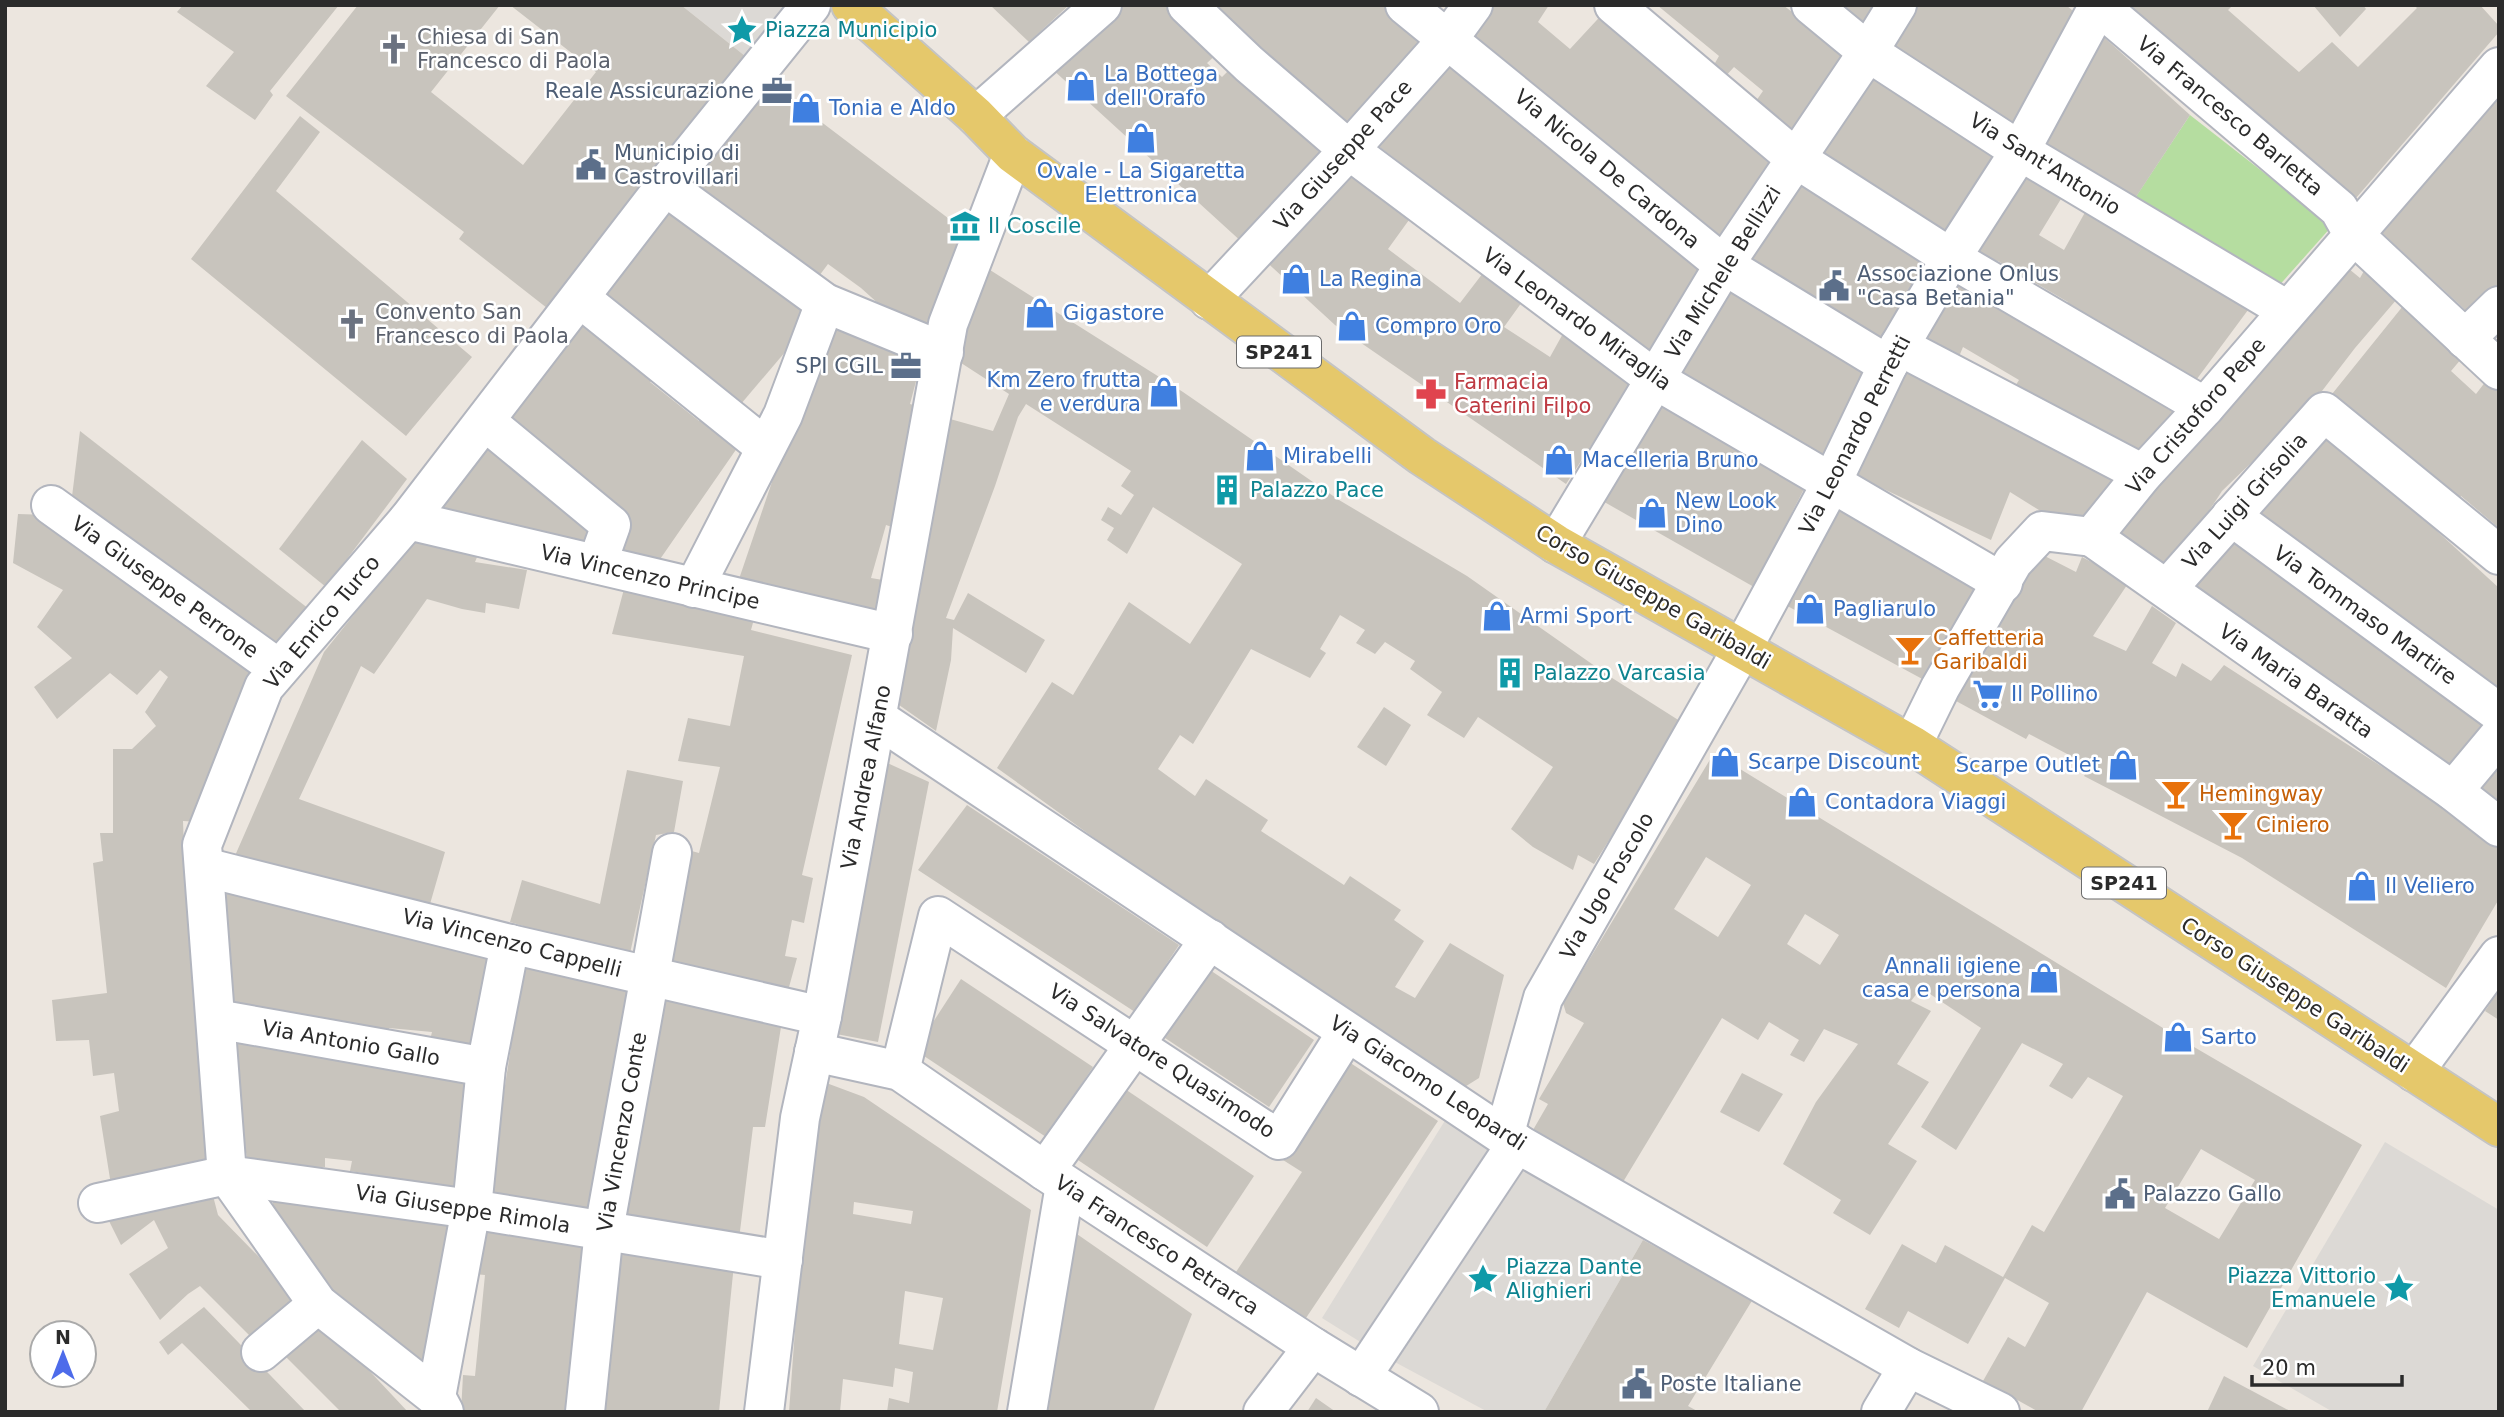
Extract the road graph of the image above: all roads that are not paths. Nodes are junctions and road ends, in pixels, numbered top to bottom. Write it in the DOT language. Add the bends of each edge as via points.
graph roads {
  1 [pos="811,5"];
  2 [pos="851,5"];
  3 [pos="1102,5"];
  4 [pos="1187,5"];
  5 [pos="1405,5"];
  6 [pos="1473,5"];
  7 [pos="1615,5"];
  8 [pos="1811,5"];
  9 [pos="1897,5"];
  10 [pos="2099,5"];
  11 [pos="1449,38"];
  12 [pos="1868,52"];
  13 [pos="2499,67"];
  14 [pos="976,116"];
  15 [pos="1349,150"];
  16 [pos="2020,151"];
  17 [pos="1013,154"];
  18 [pos="1796,158"];
  19 [pos="665,186"];
  20 [pos="2353,234"];
  21 [pos="1951,258"];
  22 [pos="1724,265"];
  23 [pos="580,298"];
  24 [pos="1209,300"];
  25 [pos="825,303"];
  26 [pos="2499,306"];
  27 [pos="2287,310"];
  28 [pos="2465,339"];
  29 [pos="944,352"];
  30 [pos="1894,355"];
  31 [pos="2499,370"];
  32 [pos="1656,380"];
  33 [pos="2204,407"];
  34 [pos="485,421"];
  35 [pos="765,447"];
  36 [pos="2143,474"];
  37 [pos="1831,484"];
  38 [pos="51,505"];
  39 [pos="2231,516"];
  40 [pos="408,520"];
  41 [pos="2092,537"];
  42 [pos="1556,544"];
  43 [pos="2499,555"];
  44 [pos="597,565"];
  45 [pos="2003,583"];
  46 [pos="694,588"];
  47 [pos="2167,589"];
  48 [pos="893,634"];
  49 [pos="1742,649"];
  50 [pos="279,669"];
  51 [pos="2499,713"];
  52 [pos="877,718"];
  53 [pos="2499,736"];
  54 [pos="1912,745"];
  55 [pos="2453,791"];
  56 [pos="2499,827"];
  57 [pos="672,853"];
  58 [pos="204,867"];
  59 [pos="1210,939"];
  60 [pos="510,944"];
  61 [pos="2499,956"];
  62 [pos="650,977"];
  63 [pos="216,1019"];
  64 [pos="1347,1032"];
  65 [pos="818,1034"];
  66 [pos="1135,1045"];
  67 [pos="486,1067"];
  68 [pos="901,1071"];
  69 [pos="2414,1072"];
  70 [pos="2499,1127"];
  71 [pos="1511,1139"];
  72 [pos="227,1175"];
  73 [pos="1055,1178"];
  74 [pos="99,1203"];
  75 [pos="471,1209"];
  76 [pos="604,1230"];
  77 [pos="783,1260"];
  78 [pos="318,1304"];
  79 [pos="1313,1347"];
  80 [pos="261,1352"];
  81 [pos="1908,1367"];
  82 [pos="1362,1377"];
  83 [pos="440,1404"];
  84 [pos="585,1412"];
  85 [pos="764,1412"];
  86 [pos="1027,1412"];
  87 [pos="1263,1412"];
  88 [pos="1419,1412"];
  89 [pos="1881,1412"];
  90 [pos="2000,1412"];
  1 -- 19 [label="street, Via Enrico Turco"];
  2 -- 14 [label="main road, Corso Giuseppe Garibaldi / SP241"];
  3 -- 14 [label="street"];
  4 -- 15 [label="street, Via Leonardo Miraglia"];
  5 -- 11 [label="street, Via Nicola De Cardona"];
  6 -- 11 [label="street, Via Giuseppe Pace"];
  7 -- 18 [label="street"];
  8 -- 12 [label="street, Via Sant'Antonio"];
  9 -- 12 [label="street, Via Michele Bellizzi"];
  10 -- 16 [label="street, Via Leonardo Perretti"];
  10 -- 20 [label="street, Via Francesco Barletta" via="2339,209"];
  11 -- 15 [label="street, Via Giuseppe Pace"];
  11 -- 22 [label="street, Via Nicola De Cardona"];
  12 -- 16 [label="street, Via Sant'Antonio"];
  12 -- 18 [label="street, Via Michele Bellizzi"];
  13 -- 20 [label="street, Via Cristoforo Pepe"];
  14 -- 17 [label="main road, Corso Giuseppe Garibaldi / SP241"];
  15 -- 24 [label="street, Via Giuseppe Pace"];
  15 -- 32 [label="street, Via Leonardo Miraglia"];
  16 -- 21 [label="street, Via Leonardo Perretti"];
  16 -- 27 [label="street, Via Sant'Antonio"];
  17 -- 24 [label="main road, Corso Giuseppe Garibaldi / SP241"];
  17 -- 29 [label="street, Via Andrea Alfano" via="948,324"];
  18 -- 21 [label="street"];
  18 -- 22 [label="street, Via Michele Bellizzi"];
  19 -- 23 [label="street, Via Enrico Turco"];
  19 -- 25 [label="street"];
  20 -- 27 [label="street, Via Cristoforo Pepe"];
  20 -- 28 [label="street, Via Francesco Barletta"];
  21 -- 30 [label="street, Via Leonardo Perretti"];
  21 -- 33 [label="street"];
  22 -- 30 [label="street, Via Nicola De Cardona"];
  22 -- 32 [label="street, Via Michele Bellizzi"];
  23 -- 34 [label="street, Via Enrico Turco"];
  23 -- 35 [label="street"];
  24 -- 42 [label="main road, Corso Giuseppe Garibaldi / SP241" via="1422,456"];
  25 -- 29 [label="street"];
  25 -- 35 [label="street" via="783,415"];
  26 -- 28 [label="street"];
  27 -- 33 [label="street, Via Cristoforo Pepe"];
  28 -- 31 [label="street, Via Francesco Barletta"];
  29 -- 48 [label="street, Via Andrea Alfano"];
  30 -- 36 [label="street, Via Nicola De Cardona"];
  30 -- 37 [label="street, Via Leonardo Perretti"];
  32 -- 37 [label="street, Via Leonardo Miraglia"];
  32 -- 42 [label="street, Via Michele Bellizzi"];
  33 -- 36 [label="street, Via Cristoforo Pepe"];
  34 -- 40 [label="street, Via Enrico Turco"];
  34 -- 44 [label="street" via="611,525"];
  35 -- 46 [label="street"];
  36 -- 41 [label="street, Via Cristoforo Pepe"];
  37 -- 45 [label="street, Via Leonardo Miraglia"];
  37 -- 49 [label="street, Via Leonardo Perretti"];
  38 -- 50 [label="street, Via Giuseppe Perrone"];
  39 -- 43 [label="street, Via Luigi Grisolia" via="2324,412"];
  39 -- 47 [label="street, Via Luigi Grisolia"];
  39 -- 51 [label="street, Via Tommaso Martire"];
  40 -- 44 [label="street, Via Vincenzo Principe"];
  40 -- 50 [label="street, Via Enrico Turco"];
  41 -- 45 [label="street" via="2042,531 2013,562"];
  41 -- 47 [label="street, Via Maria Baratta"];
  42 -- 49 [label="main road, Corso Giuseppe Garibaldi / SP241"];
  44 -- 46 [label="street, Via Vincenzo Principe"];
  45 -- 54 [label="street" via="1940,688"];
  46 -- 48 [label="street, Via Vincenzo Principe"];
  47 -- 55 [label="street, Via Maria Baratta"];
  48 -- 52 [label="street, Via Andrea Alfano"];
  49 -- 54 [label="main road, Corso Giuseppe Garibaldi / SP241"];
  49 -- 71 [label="street, Via Ugo Foscolo" via="1543,998"];
  50 -- 58 [label="street, Via Enrico Turco" via="264,687 202,845"];
  52 -- 59 [label="street, Via Giacomo Leopardi"];
  52 -- 65 [label="street, Via Andrea Alfano"];
  53 -- 55 [label="street"];
  54 -- 69 [label="main road, Corso Giuseppe Garibaldi / SP241"];
  55 -- 56 [label="street, Via Maria Baratta"];
  57 -- 62 [label="street, Via Vincenzo Conte"];
  58 -- 60 [label="street, Via Vincenzo Cappelli"];
  58 -- 63 [label="street, Via Enrico Turco"];
  59 -- 64 [label="street, Via Giacomo Leopardi"];
  59 -- 66 [label="street"];
  60 -- 62 [label="street, Via Vincenzo Cappelli"];
  60 -- 67 [label="street"];
  61 -- 69 [label="street"];
  62 -- 65 [label="street, Via Vincenzo Cappelli"];
  62 -- 76 [label="street, Via Vincenzo Conte"];
  63 -- 67 [label="street, Via Antonio Gallo"];
  63 -- 72 [label="street, Via Enrico Turco"];
  64 -- 66 [label="street, Via Salvatore Quasimodo" via="1279,1140"];
  64 -- 71 [label="street, Via Giacomo Leopardi"];
  65 -- 68 [label="street, Via Francesco Petrarca"];
  65 -- 77 [label="street, Via Andrea Alfano" via="800,1118"];
  66 -- 68 [label="street, Via Salvatore Quasimodo" via="938,916"];
  66 -- 73 [label="street"];
  67 -- 75 [label="street"];
  68 -- 73 [label="street, Via Francesco Petrarca"];
  69 -- 70 [label="main road, Corso Giuseppe Garibaldi / SP241"];
  71 -- 81 [label="street, Via Giacomo Leopardi"];
  71 -- 82 [label="street"];
  72 -- 74 [label="street"];
  72 -- 75 [label="street, Via Giuseppe Rimola"];
  72 -- 78 [label="street"];
  73 -- 79 [label="street, Via Francesco Petrarca"];
  73 -- 86 [label="street"];
  75 -- 76 [label="street, Via Giuseppe Rimola"];
  75 -- 83 [label="street"];
  76 -- 77 [label="street, Via Giuseppe Rimola"];
  76 -- 84 [label="street, Via Vincenzo Conte"];
  77 -- 85 [label="street, Via Andrea Alfano"];
  78 -- 80 [label="street"];
  78 -- 83 [label="street"];
  79 -- 82 [label="street, Via Francesco Petrarca"];
  79 -- 87 [label="street"];
  81 -- 89 [label="street"];
  81 -- 90 [label="street, Via Giacomo Leopardi"];
  82 -- 88 [label="street, Via Francesco Petrarca"];
}
